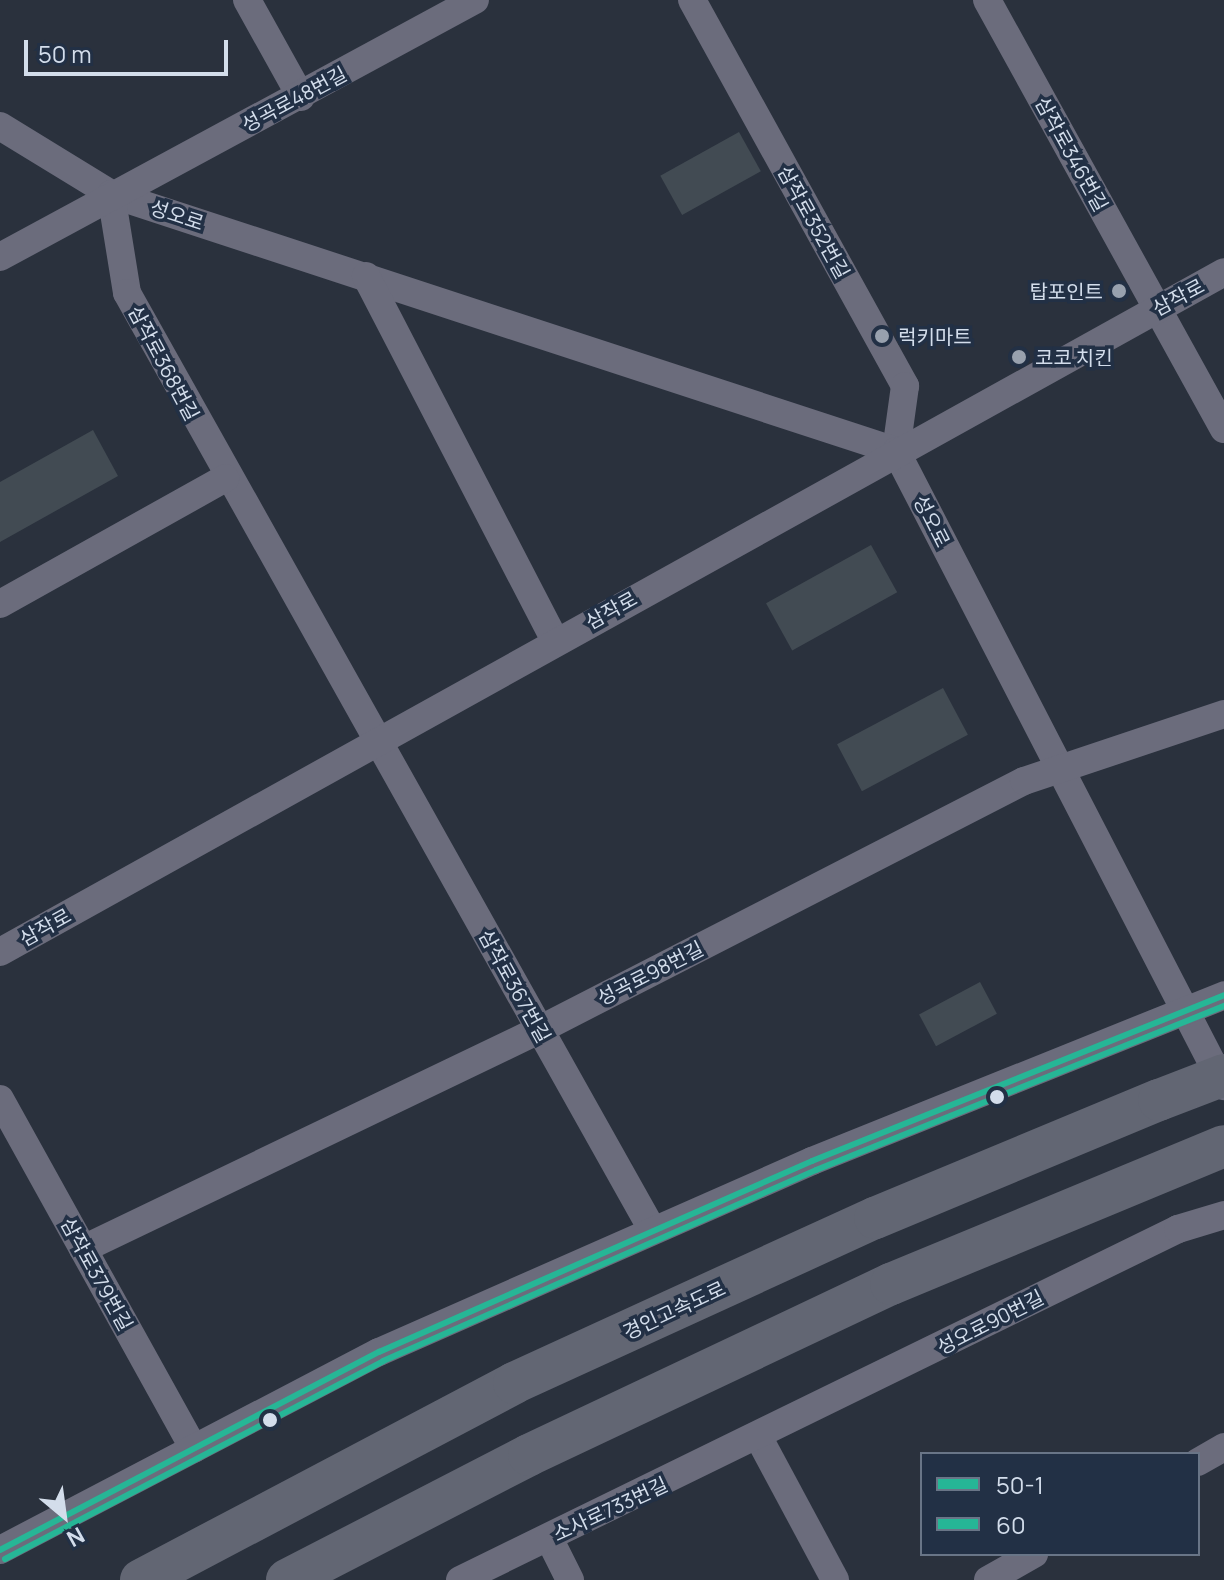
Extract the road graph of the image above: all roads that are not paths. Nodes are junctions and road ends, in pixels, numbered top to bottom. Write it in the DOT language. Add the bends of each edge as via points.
graph roads {
  1 [pos="247,0"];
  2 [pos="475,0"];
  3 [pos="692,0"];
  4 [pos="987,0"];
  5 [pos="301,97"];
  6 [pos="0,126"];
  7 [pos="111,194"];
  8 [pos="0,257"];
  9 [pos="1224,272"];
  10 [pos="366,276"];
  11 [pos="1157,308"];
  12 [pos="1224,429"];
  13 [pos="896,451"];
  14 [pos="225,478"];
  15 [pos="0,604"];
  16 [pos="555,641"];
  17 [pos="1224,714"];
  18 [pos="379,740"];
  19 [pos="1059,768"];
  20 [pos="0,952"];
  21 [pos="1224,995"];
  22 [pos="1183,1010"];
  23 [pos="539,1030"];
  24 [pos="1224,1075"];
  25 [pos="1224,1086"];
  26 [pos="0,1099"];
  27 [pos="1209,1152"];
  28 [pos="1224,1215"];
  29 [pos="653,1231"];
  30 [pos="83,1249"];
  31 [pos="759,1438"];
  32 [pos="1224,1447"];
  33 [pos="194,1449"];
  34 [pos="1200,1461"];
  35 [pos="549,1538"];
  36 [pos="0,1550"];
  37 [pos="1030,1556"];
  38 [pos="141,1580"];
  39 [pos="287,1580"];
  40 [pos="460,1580"];
  41 [pos="570,1580"];
  42 [pos="835,1580"];
  43 [pos="988,1580"];
  1 -- 5 [label="street"];
  2 -- 5 [label="street, 성곡로48번길"];
  3 -- 13 [label="street, 삼작로352번길" via="905,386"];
  4 -- 11 [label="street, 삼작로346번길"];
  5 -- 7 [label="street, 성곡로48번길"];
  6 -- 7 [label="street, 성오로"];
  7 -- 8 [label="street, 성곡로48번길"];
  7 -- 10 [label="street, 성오로"];
  7 -- 14 [label="street, 삼작로368번길" via="127,293"];
  9 -- 11 [label="street, 삼작로"];
  10 -- 13 [label="street, 성오로"];
  10 -- 16 [label="street"];
  11 -- 12 [label="street, 삼작로346번길"];
  11 -- 13 [label="street, 삼작로"];
  13 -- 16 [label="street, 삼작로"];
  13 -- 19 [label="street, 성오로"];
  14 -- 15 [label="street"];
  14 -- 18 [label="street, 삼작로368번길"];
  16 -- 18 [label="street, 삼작로"];
  17 -- 19 [label="street, 성곡로98번길"];
  18 -- 20 [label="street, 삼작로"];
  18 -- 23 [label="street, 삼작로367번길"];
  19 -- 22 [label="street, 성오로"];
  19 -- 23 [label="street, 성곡로98번길"];
  21 -- 22 [label="street"];
  22 -- 25 [label="street, 성오로"];
  22 -- 29 [label="street"];
  23 -- 29 [label="street, 삼작로367번길"];
  23 -- 30 [label="street, 성곡로98번길"];
  24 -- 38 [label="highway, 경인고속도로, bridge" via="875,1218 514,1383"];
  26 -- 30 [label="street, 삼작로379번길"];
  27 -- 39 [label="highway" via="877,1291 529,1455"];
  28 -- 31 [label="street, 성오로90번길" via="1178,1229"];
  29 -- 33 [label="street" via="379,1352"];
  30 -- 33 [label="street, 삼작로379번길"];
  31 -- 35 [label="street, 소사로733번길"];
  31 -- 42 [label="street"];
  32 -- 34 [label="street"];
  33 -- 36 [label="street"];
  35 -- 40 [label="street, 소사로733번길"];
  35 -- 41 [label="street"];
  37 -- 43 [label="street"];
}
